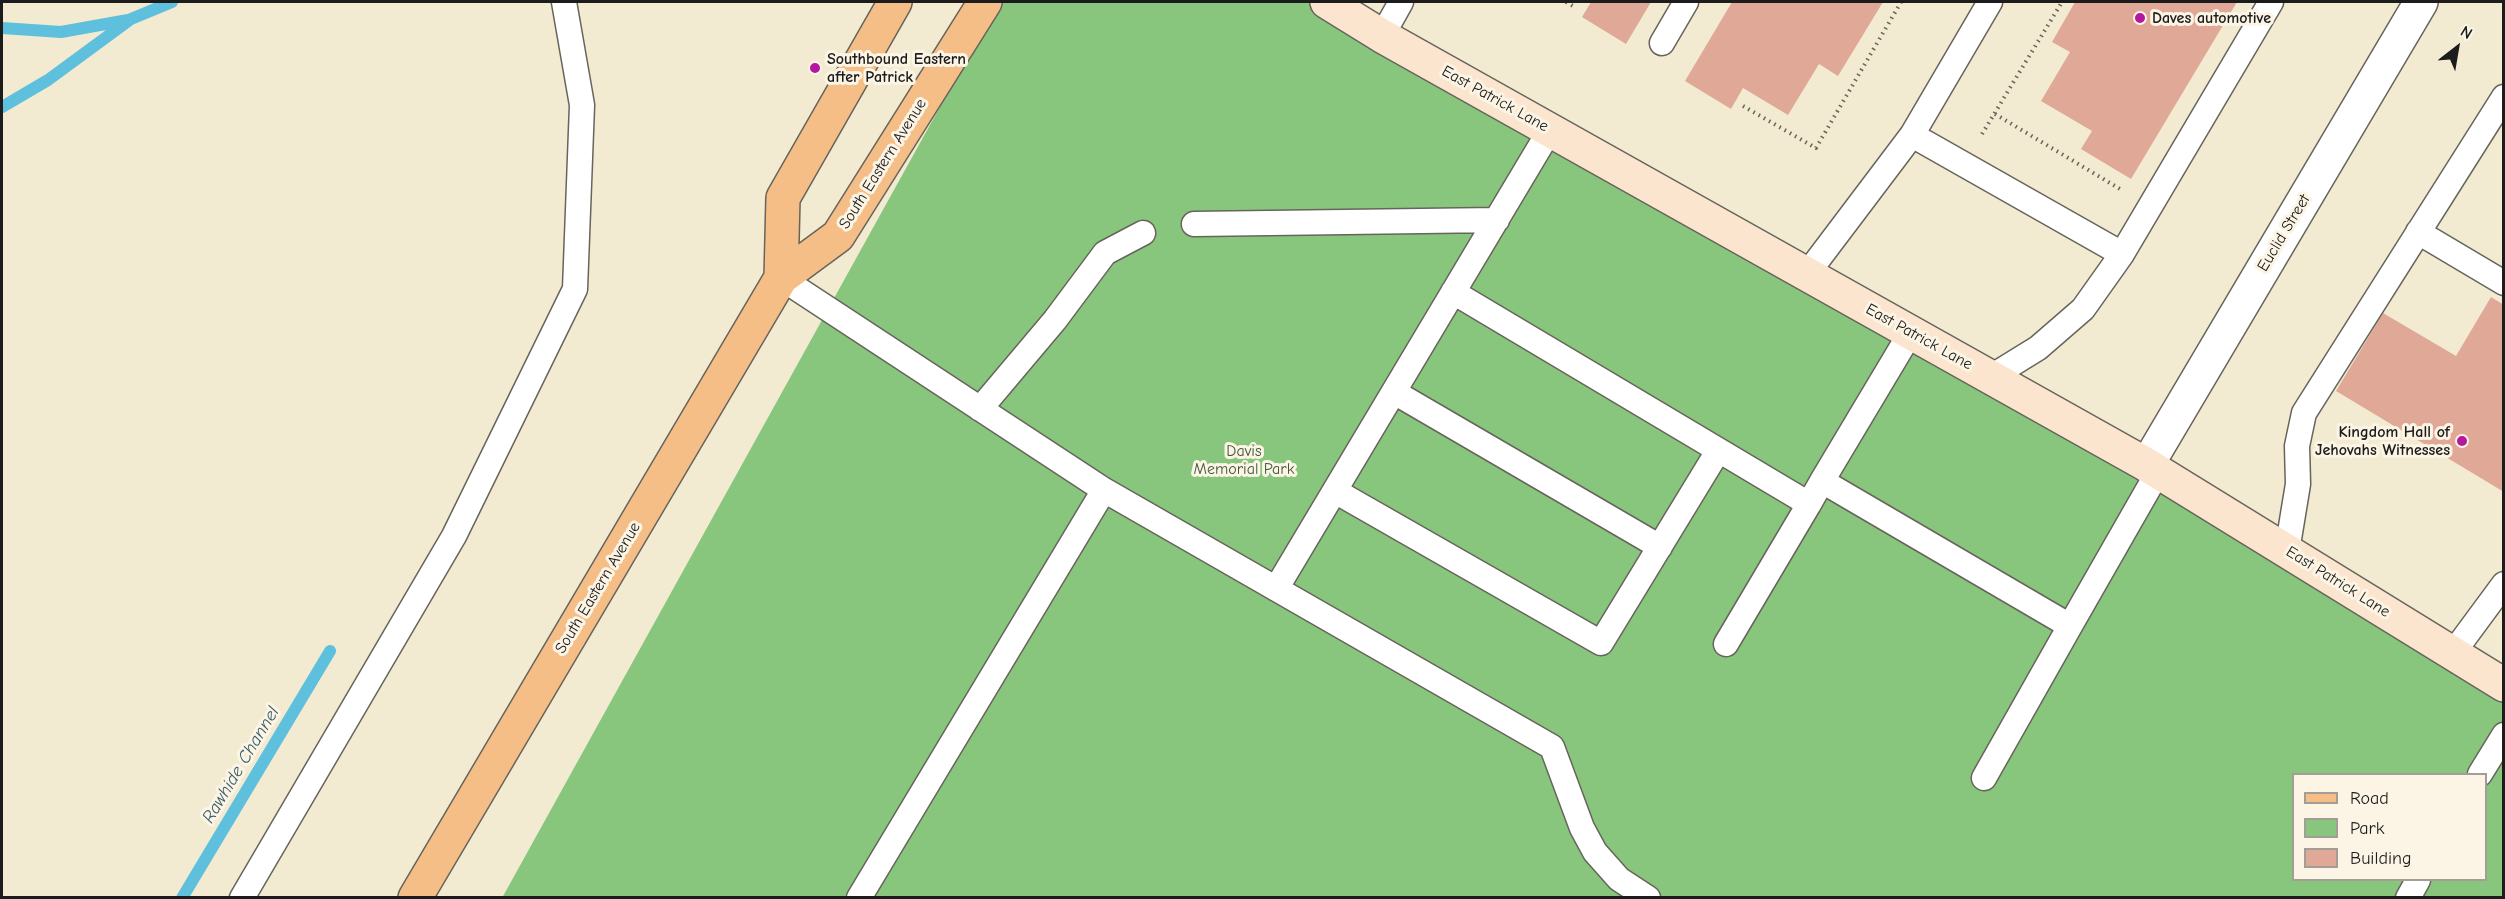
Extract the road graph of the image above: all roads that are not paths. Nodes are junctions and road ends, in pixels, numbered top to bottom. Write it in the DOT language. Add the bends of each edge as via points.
graph roads {
  1 [pos="564,2"];
  2 [pos="894,2"];
  3 [pos="985,2"];
  4 [pos="1327,2"];
  5 [pos="1401,2"];
  6 [pos="1686,2"];
  7 [pos="1990,2"];
  8 [pos="2271,2"];
  9 [pos="2421,2"];
  10 [pos="1382,36"];
  11 [pos="1662,43"];
  12 [pos="2504,97"];
  13 [pos="1550,130"];
  14 [pos="2495,130"];
  15 [pos="1912,135"];
  16 [pos="1497,220"];
  17 [pos="1194,224"];
  18 [pos="2418,232"];
  19 [pos="1143,233"];
  20 [pos="2122,254"];
  21 [pos="1807,274"];
  22 [pos="781,278"];
  23 [pos="2504,283"];
  24 [pos="1453,292"];
  25 [pos="1911,332"];
  26 [pos="1991,377"];
  27 [pos="1394,392"];
  28 [pos="980,409"];
  29 [pos="1718,451"];
  30 [pos="2153,469"];
  31 [pos="1821,481"];
  32 [pos="1104,490"];
  33 [pos="1335,491"];
  34 [pos="1809,504"];
  35 [pos="1660,547"];
  36 [pos="2287,551"];
  37 [pos="2504,584"];
  38 [pos="1276,589"];
  39 [pos="2070,626"];
  40 [pos="1726,644"];
  41 [pos="2453,653"];
  42 [pos="2504,685"];
  43 [pos="2504,735"];
  44 [pos="2481,773"];
  45 [pos="1984,778"];
  46 [pos="2417,881"];
  47 [pos="242,897"];
  48 [pos="415,897"];
  49 [pos="860,897"];
  50 [pos="1648,897"];
  51 [pos="2408,897"];
  1 -- 47 [label="lane" via="582,105 575,289 454,536"];
  2 -- 22 [label="main road, South Eastern Avenue" via="783,198"];
  3 -- 22 [label="main road, South Eastern Avenue" via="838,236"];
  4 -- 10 [label="main road, East Patrick Lane"];
  5 -- 10 [label="lane"];
  6 -- 11 [label="lane"];
  7 -- 15 [label="lane"];
  8 -- 20 [label="lane"];
  9 -- 30 [label="street, Euclid Street"];
  10 -- 13 [label="main road, East Patrick Lane"];
  12 -- 14 [label="lane"];
  13 -- 16 [label="lane"];
  13 -- 21 [label="main road, East Patrick Lane"];
  14 -- 18 [label="lane"];
  15 -- 20 [label="lane"];
  15 -- 21 [label="lane"];
  16 -- 17 [label="lane"];
  16 -- 24 [label="lane"];
  18 -- 23 [label="lane"];
  18 -- 36 [label="lane" via="2304,413"];
  19 -- 28 [label="lane" via="1105,253"];
  20 -- 26 [label="lane" via="2083,309 2038,348"];
  21 -- 25 [label="main road, East Patrick Lane"];
  22 -- 28 [label="lane"];
  22 -- 48 [label="main road, South Eastern Avenue"];
  24 -- 27 [label="lane"];
  24 -- 29 [label="lane"];
  25 -- 26 [label="main road, East Patrick Lane"];
  25 -- 31 [label="lane"];
  26 -- 30 [label="main road, East Patrick Lane"];
  27 -- 33 [label="lane"];
  27 -- 35 [label="lane"];
  28 -- 32 [label="lane"];
  29 -- 34 [label="lane"];
  29 -- 35 [label="lane"];
  30 -- 36 [label="main road, East Patrick Lane"];
  30 -- 39 [label="lane"];
  31 -- 34 [label="lane"];
  31 -- 39 [label="lane"];
  32 -- 38 [label="lane"];
  32 -- 49 [label="lane"];
  33 -- 35 [label="lane" via="1601,643"];
  33 -- 38 [label="lane"];
  34 -- 40 [label="lane"];
  36 -- 41 [label="main road, East Patrick Lane"];
  37 -- 41 [label="lane"];
  38 -- 50 [label="lane" via="1552,747 1595,852 1619,879"];
  39 -- 45 [label="lane"];
  41 -- 42 [label="main road, East Patrick Lane"];
  43 -- 44 [label="lane"];
  46 -- 51 [label="lane"];
}
